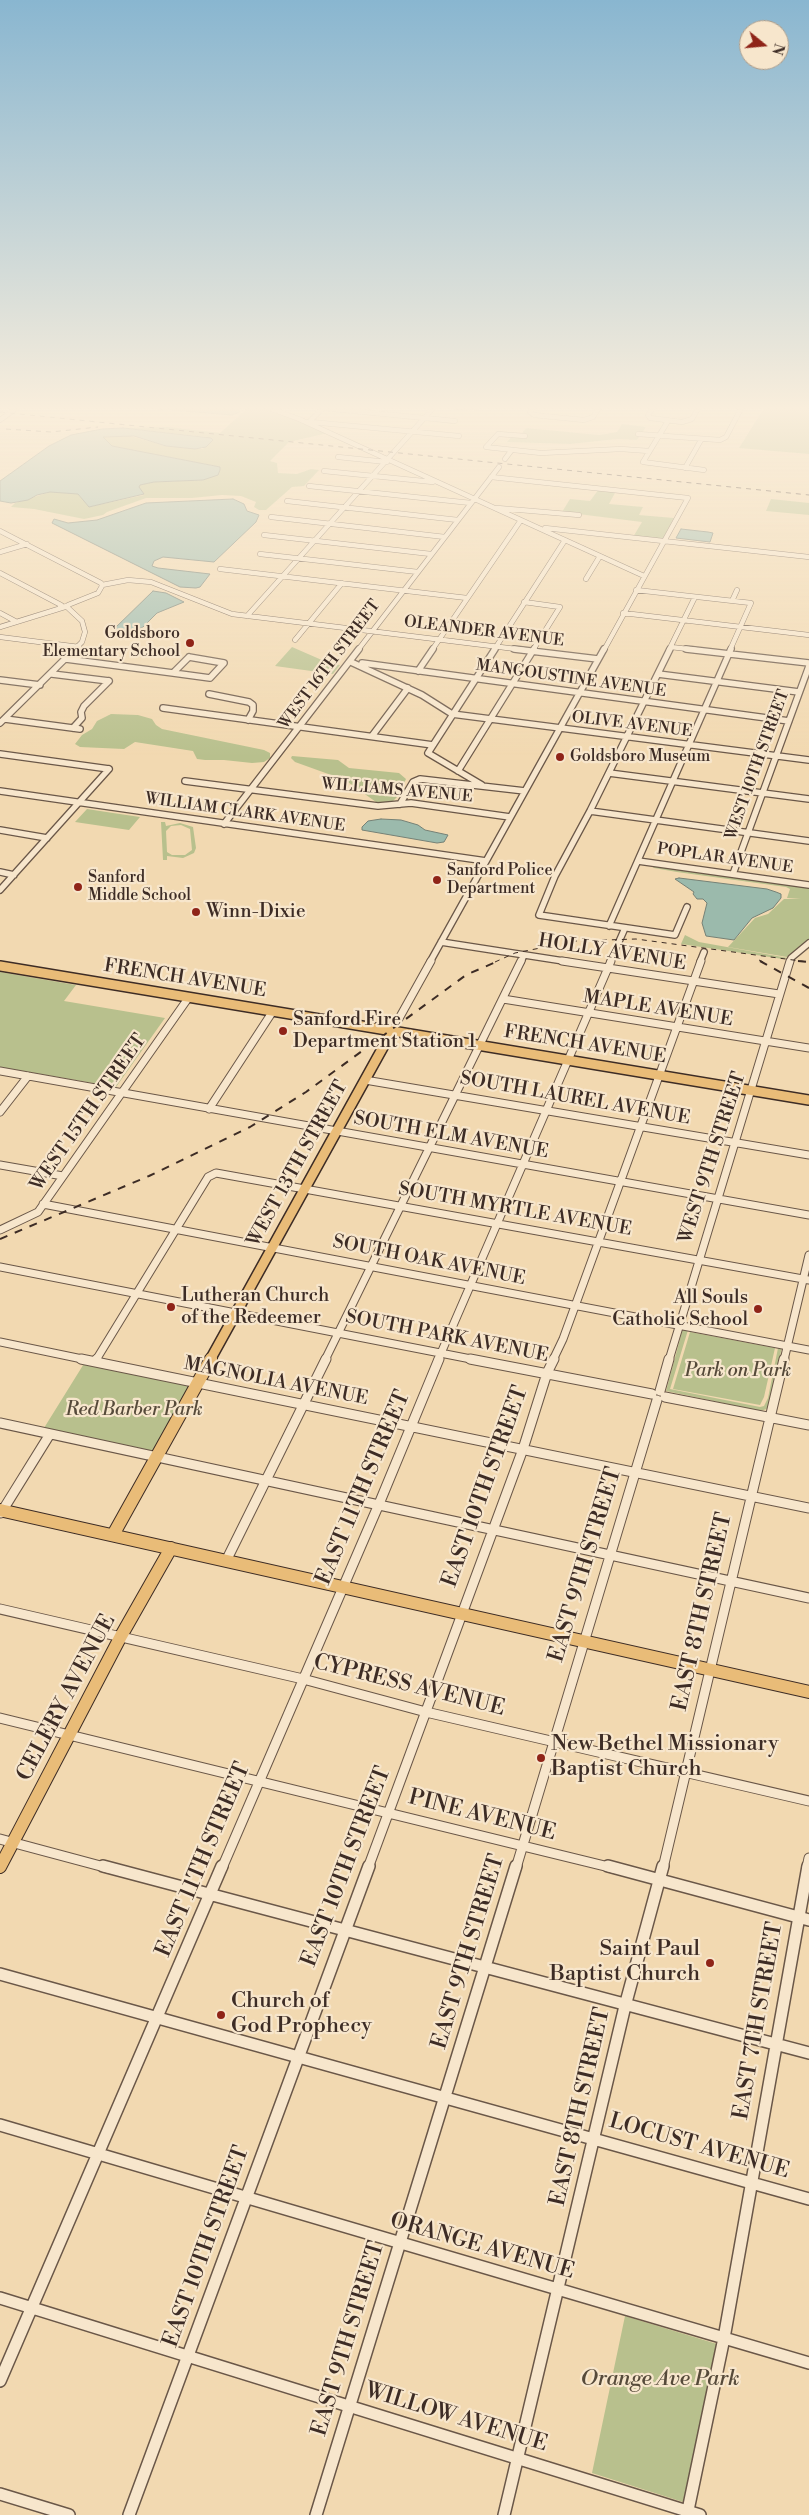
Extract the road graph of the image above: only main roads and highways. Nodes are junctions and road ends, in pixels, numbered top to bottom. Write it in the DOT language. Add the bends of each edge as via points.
graph roads {
  1 [pos="0,966"];
  2 [pos="392,1031"];
  3 [pos="809,1100"];
  4 [pos="1,1512"];
  5 [pos="113,1535"];
  6 [pos="171,1548"];
  7 [pos="809,1692"];
  8 [pos="0,1867"];
  1 -- 2 [label="main road, FRENCH AVENUE"];
  2 -- 3 [label="main road, FRENCH AVENUE"];
  2 -- 5 [label="main road, WEST 13TH STREET"];
  4 -- 5 [label="main road"];
  5 -- 6 [label="main road"];
  6 -- 7 [label="main road"];
  6 -- 8 [label="main road, CELERY AVENUE"];
}
